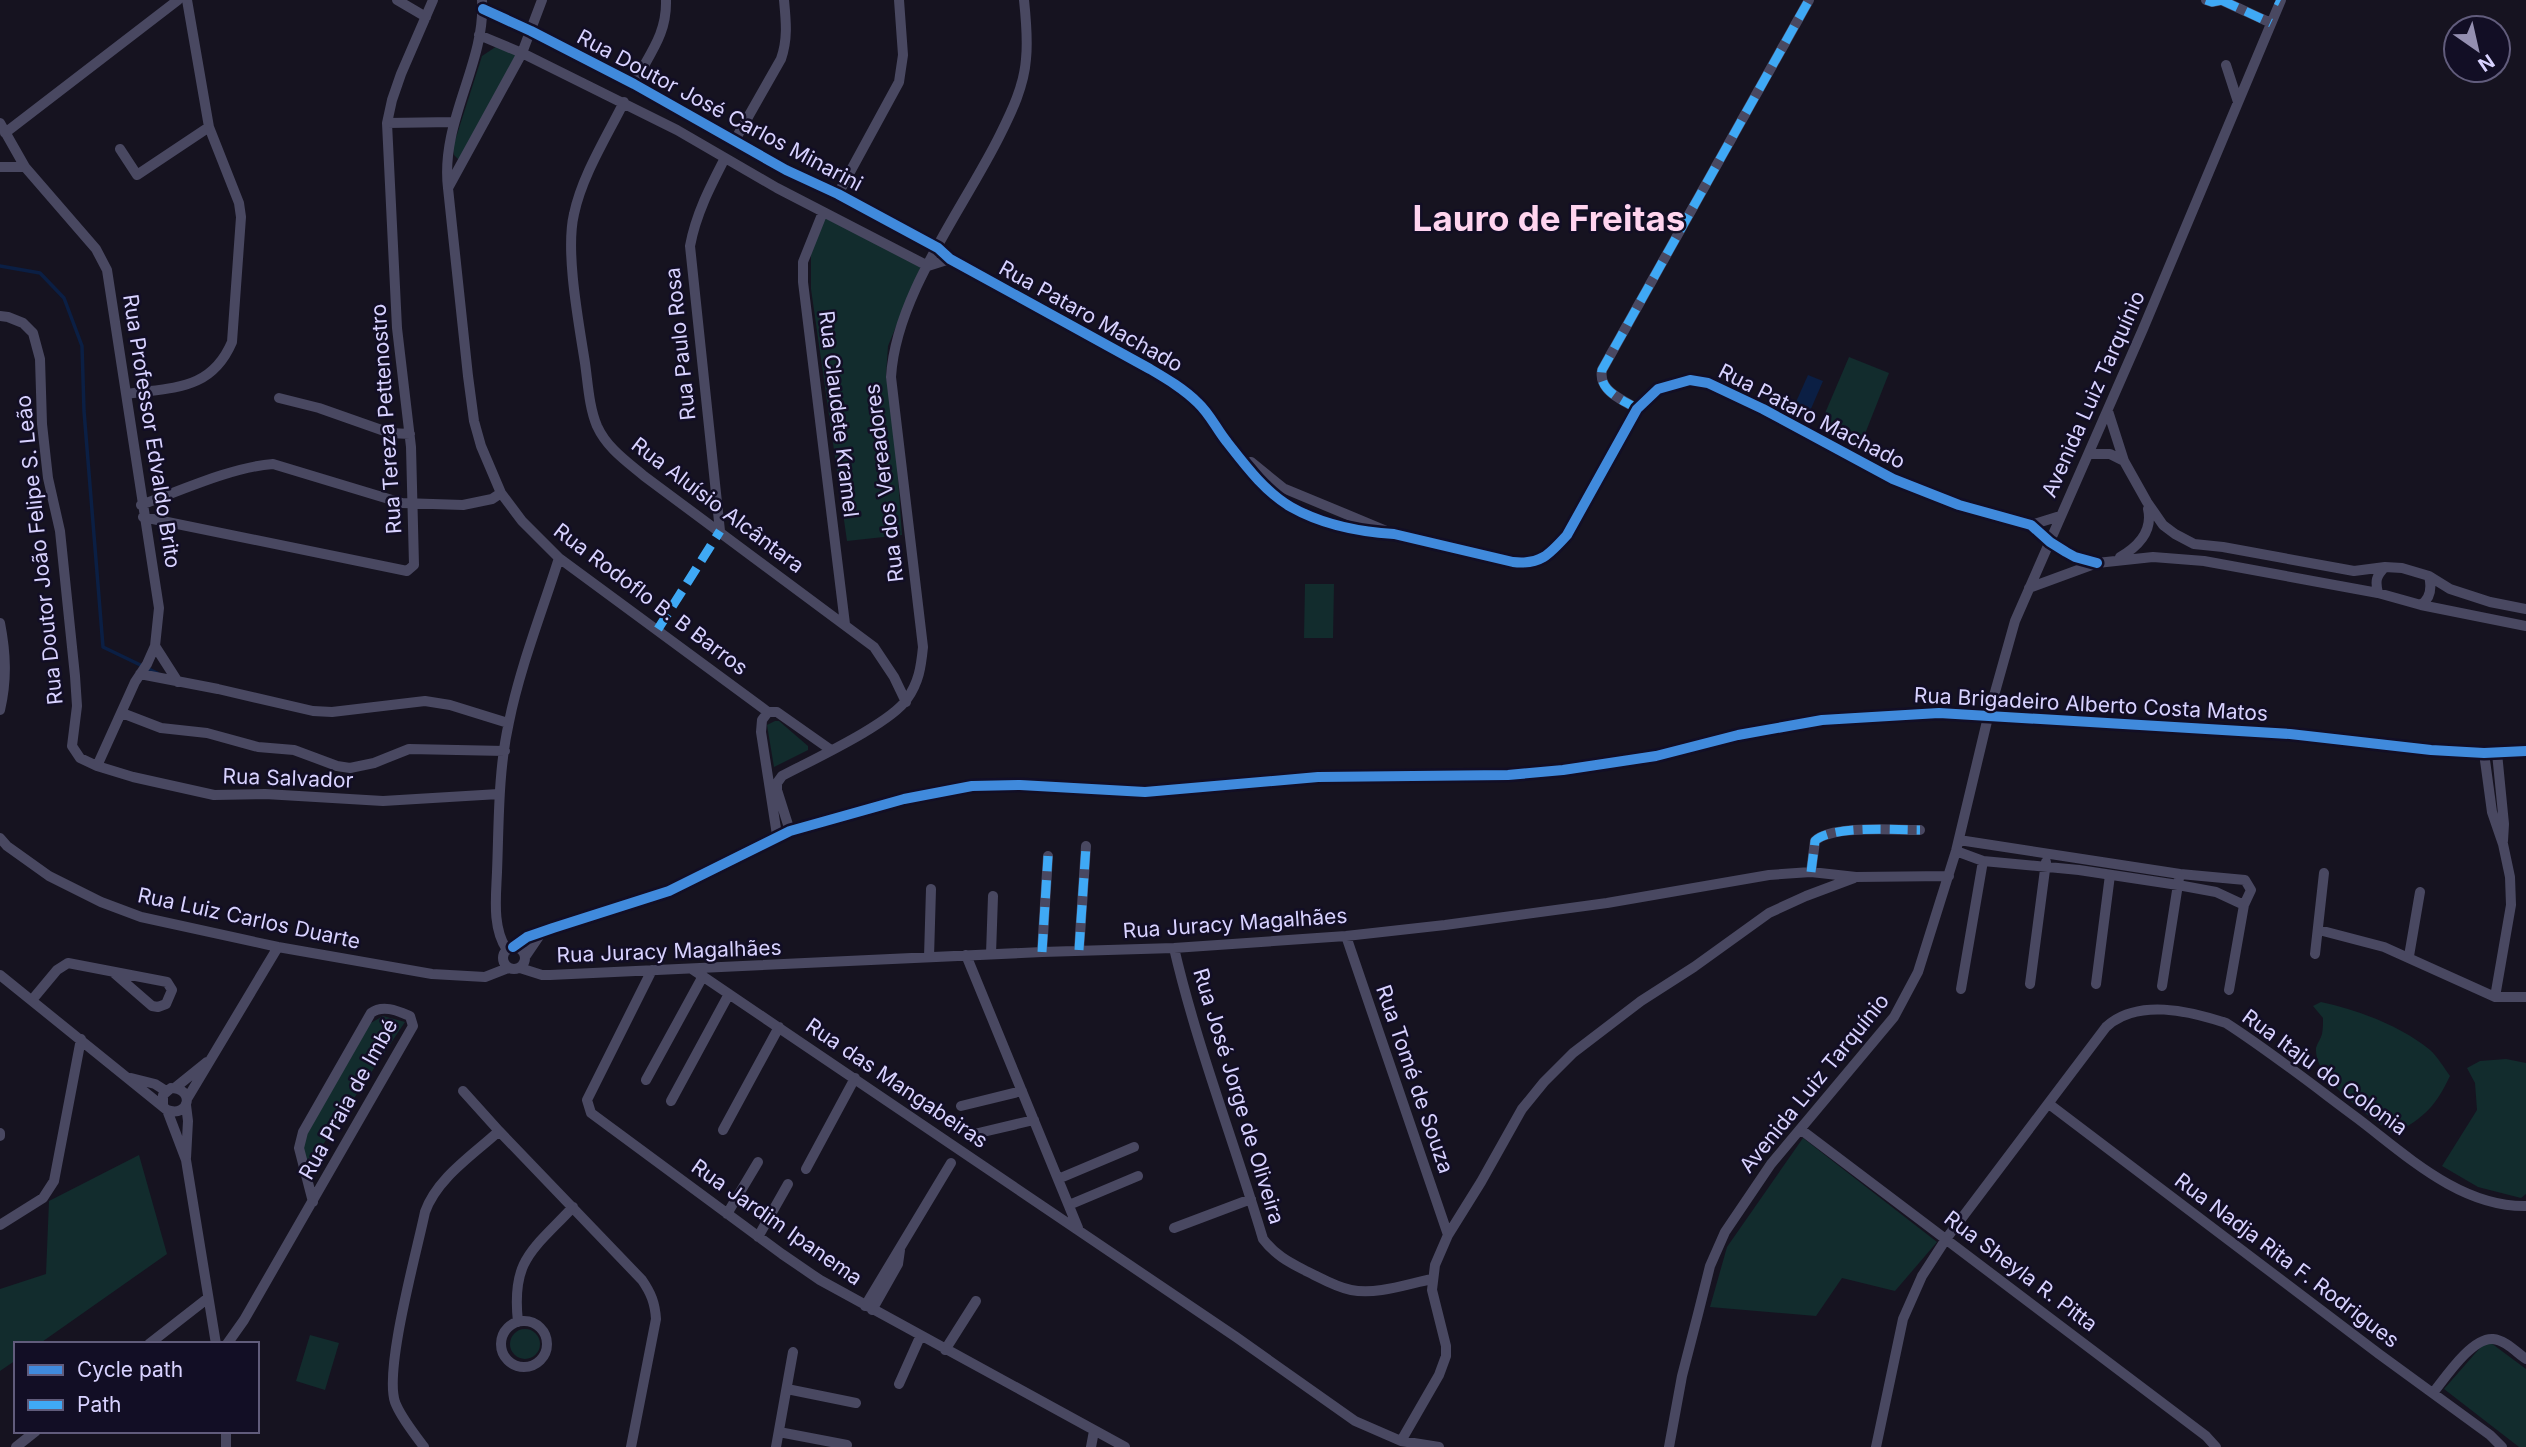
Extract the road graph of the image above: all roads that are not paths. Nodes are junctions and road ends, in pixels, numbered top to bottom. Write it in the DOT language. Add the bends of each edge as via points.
graph roads {
  1 [pos="178,0"];
  2 [pos="187,0"];
  3 [pos="397,0"];
  4 [pos="433,0"];
  5 [pos="542,0"];
  6 [pos="666,0"];
  7 [pos="784,0"];
  8 [pos="900,0"];
  9 [pos="1024,0"];
  10 [pos="1809,0"];
  11 [pos="2206,0"];
  12 [pos="2221,0"];
  13 [pos="2279,1"];
  14 [pos="482,5"];
  15 [pos="426,17"];
  16 [pos="2271,23"];
  17 [pos="531,31"];
  18 [pos="479,35"];
  19 [pos="522,53"];
  20 [pos="2226,65"];
  21 [pos="634,84"];
  22 [pos="624,102"];
  23 [pos="2238,102"];
  24 [pos="688,113"];
  25 [pos="454,122"];
  26 [pos="387,123"];
  27 [pos="209,127"];
  28 [pos="3,128"];
  29 [pos="677,130"];
  30 [pos="736,140"];
  31 [pos="120,149"];
  32 [pos="724,158"];
  33 [pos="0,167"];
  34 [pos="25,167"];
  35 [pos="786,170"];
  36 [pos="448,188"];
  37 [pos="777,188"];
  38 [pos="838,194"];
  39 [pos="823,212"];
  40 [pos="938,248"];
  41 [pos="950,259"];
  42 [pos="928,266"];
  43 [pos="0,316"];
  44 [pos="127,394"];
  45 [pos="279,398"];
  46 [pos="1637,408"];
  47 [pos="2108,411"];
  48 [pos="410,434"];
  49 [pos="1225,441"];
  50 [pos="2089,454"];
  51 [pos="2124,461"];
  52 [pos="502,493"];
  53 [pos="1303,498"];
  54 [pos="2147,502"];
  55 [pos="414,504"];
  56 [pos="1329,506"];
  57 [pos="1291,507"];
  58 [pos="142,511"];
  59 [pos="1318,518"];
  60 [pos="2059,519"];
  61 [pos="2031,525"];
  62 [pos="720,531"];
  63 [pos="1394,534"];
  64 [pos="2050,542"];
  65 [pos="2066,552"];
  66 [pos="559,558"];
  67 [pos="2116,559"];
  68 [pos="2097,563"];
  69 [pos="2385,567"];
  70 [pos="2429,576"];
  71 [pos="2029,588"];
  72 [pos="2378,593"];
  73 [pos="2421,605"];
  74 [pos="2526,609"];
  75 [pos="0,624"];
  76 [pos="845,624"];
  77 [pos="2526,626"];
  78 [pos="155,646"];
  79 [pos="141,674"];
  80 [pos="178,682"];
  81 [pos="906,702"];
  82 [pos="0,710"];
  83 [pos="768,712"];
  84 [pos="121,713"];
  85 [pos="1987,717"];
  86 [pos="509,723"];
  87 [pos="831,750"];
  88 [pos="505,751"];
  89 [pos="2526,751"];
  90 [pos="2484,753"];
  91 [pos="2497,753"];
  92 [pos="80,758"];
  93 [pos="97,766"];
  94 [pos="499,794"];
  95 [pos="1920,830"];
  96 [pos="790,831"];
  97 [pos="778,835"];
  98 [pos="0,838"];
  99 [pos="2503,844"];
  100 [pos="1086,846"];
  101 [pos="1958,846"];
  102 [pos="2008,847"];
  103 [pos="2048,853"];
  104 [pos="1048,856"];
  105 [pos="2080,858"];
  106 [pos="1983,861"];
  107 [pos="2002,864"];
  108 [pos="2045,869"];
  109 [pos="2079,870"];
  110 [pos="1811,872"];
  111 [pos="2324,873"];
  112 [pos="2110,874"];
  113 [pos="1949,876"];
  114 [pos="1856,877"];
  115 [pos="2179,879"];
  116 [pos="931,889"];
  117 [pos="2420,892"];
  118 [pos="993,896"];
  119 [pos="2244,905"];
  120 [pos="2319,930"];
  121 [pos="542,932"];
  122 [pos="1346,936"];
  123 [pos="278,947"];
  124 [pos="510,948"];
  125 [pos="1174,948"];
  126 [pos="1079,950"];
  127 [pos="1042,952"];
  128 [pos="990,954"];
  129 [pos="2315,954"];
  130 [pos="966,955"];
  131 [pos="2409,956"];
  132 [pos="929,957"];
  133 [pos="523,962"];
  134 [pos="508,968"];
  135 [pos="692,969"];
  136 [pos="652,970"];
  137 [pos="114,973"];
  138 [pos="0,975"];
  139 [pos="703,976"];
  140 [pos="2096,984"];
  141 [pos="2029,985"];
  142 [pos="2162,986"];
  143 [pos="1961,989"];
  144 [pos="2229,990"];
  145 [pos="729,994"];
  146 [pos="2495,997"];
  147 [pos="2526,998"];
  148 [pos="32,1000"];
  149 [pos="779,1027"];
  150 [pos="81,1038"];
  151 [pos="214,1055"];
  152 [pos="128,1077"];
  153 [pos="855,1078"];
  154 [pos="646,1080"];
  155 [pos="171,1089"];
  156 [pos="463,1091"];
  157 [pos="1022,1091"];
  158 [pos="671,1101"];
  159 [pos="186,1102"];
  160 [pos="2049,1104"];
  161 [pos="961,1106"];
  162 [pos="165,1108"];
  163 [pos="1034,1120"];
  164 [pos="1800,1129"];
  165 [pos="723,1130"];
  166 [pos="499,1131"];
  167 [pos="970,1135"];
  168 [pos="1133,1147"];
  169 [pos="186,1160"];
  170 [pos="758,1162"];
  171 [pos="951,1163"];
  172 [pos="806,1169"];
  173 [pos="1138,1175"];
  174 [pos="1058,1179"];
  175 [pos="788,1184"];
  176 [pos="1251,1199"];
  177 [pos="313,1202"];
  178 [pos="1069,1205"];
  179 [pos="2526,1206"];
  180 [pos="573,1208"];
  181 [pos="727,1214"];
  182 [pos="0,1225"];
  183 [pos="1174,1228"];
  184 [pos="1079,1230"];
  185 [pos="1448,1235"];
  186 [pos="758,1237"];
  187 [pos="1945,1239"];
  188 [pos="1432,1279"];
  189 [pos="208,1298"];
  190 [pos="976,1301"];
  191 [pos="869,1308"];
  192 [pos="518,1322"];
  193 [pos="920,1336"];
  194 [pos="152,1342"];
  195 [pos="216,1342"];
  196 [pos="228,1342"];
  197 [pos="945,1350"];
  198 [pos="793,1352"];
  199 [pos="2526,1359"];
  200 [pos="899,1384"];
  201 [pos="787,1389"];
  202 [pos="2432,1393"];
  203 [pos="856,1403"];
  204 [pos="1094,1431"];
  205 [pos="779,1432"];
  206 [pos="34,1433"];
  207 [pos="1401,1441"];
  208 [pos="848,1445"];
  209 [pos="16,1447"];
  210 [pos="424,1447"];
  211 [pos="631,1447"];
  212 [pos="776,1447"];
  213 [pos="1091,1447"];
  214 [pos="1125,1447"];
  215 [pos="1439,1447"];
  216 [pos="1670,1447"];
  217 [pos="1876,1447"];
  218 [pos="2216,1447"];
  219 [pos="2502,1447"];
  1 -- 28 [label="street"];
  2 -- 27 [label="street"];
  3 -- 15 [label="street"];
  4 -- 15 [label="street, Rua Tereza Pettenostro"];
  5 -- 17 [label="street"];
  6 -- 21 [label="street" via="662,37"];
  7 -- 30 [label="street" via="786,45"];
  8 -- 38 [label="street" via="903,55 899,82"];
  9 -- 40 [label="street, Rua dos Vereadores" via="1026,59 1019,92 992,152"];
  10 -- 46 [label="street" via="1602,370 1606,389"];
  11 -- 12 [label="street"];
  12 -- 16 [label="street"];
  13 -- 16 [label="street, Avenida Luiz Tarquínio"];
  14 -- 17 [label="street, Rua Doutor José Carlos Minarini"];
  14 -- 18 [label="street, Rua Rodoflo B. B Barros"];
  15 -- 26 [label="street, Rua Tereza Pettenostro" via="401,74"];
  16 -- 23 [label="street, Avenida Luiz Tarquínio"];
  17 -- 19 [label="street"];
  17 -- 21 [label="street, Rua Doutor José Carlos Minarini"];
  18 -- 19 [label="street, Rua Doutor José Carlos Minarini"];
  18 -- 25 [label="street, Rua Rodoflo B. B Barros"];
  19 -- 22 [label="street, Rua Doutor José Carlos Minarini"];
  19 -- 36 [label="street"];
  20 -- 23 [label="street"];
  21 -- 24 [label="street, Rua Doutor José Carlos Minarini"];
  22 -- 29 [label="street, Rua Doutor José Carlos Minarini"];
  22 -- 62 [label="street, Rua Aluísio Alcântara" via="578,198 571,228 592,410 616,453"];
  23 -- 47 [label="street, Avenida Luiz Tarquínio"];
  24 -- 29 [label="street"];
  24 -- 30 [label="street, Rua Doutor José Carlos Minarini"];
  25 -- 26 [label="street"];
  25 -- 36 [label="street, Rua Rodoflo B. B Barros" via="447,157"];
  26 -- 48 [label="street, Rua Tereza Pettenostro" via="399,363"];
  27 -- 31 [label="street" via="137,176"];
  27 -- 44 [label="street" via="235,189 241,217 232,342 224,360 197,381"];
  28 -- 34 [label="street, Rua Professor Edvaldo Brito"];
  29 -- 32 [label="street, Rua Doutor José Carlos Minarini"];
  30 -- 35 [label="street, Rua Doutor José Carlos Minarini"];
  32 -- 37 [label="street, Rua Doutor José Carlos Minarini"];
  32 -- 62 [label="street, Rua Paulo Rosa" via="702,205 690,246"];
  33 -- 34 [label="street"];
  34 -- 44 [label="street, Rua Professor Edvaldo Brito" via="103,260"];
  35 -- 37 [label="street"];
  35 -- 38 [label="street, Rua Doutor José Carlos Minarini"];
  36 -- 52 [label="street, Rua Rodoflo B. B Barros" via="474,421"];
  37 -- 39 [label="street, Rua Doutor José Carlos Minarini"];
  38 -- 40 [label="street, Rua Doutor José Carlos Minarini"];
  39 -- 42 [label="street, Rua Doutor José Carlos Minarini"];
  39 -- 76 [label="street, Rua Claudete Kramel" via="803,262 803,282"];
  40 -- 41 [label="street, Rua Pataro Machado"];
  40 -- 42 [label="street, Rua dos Vereadores"];
  41 -- 42 [label="street"];
  41 -- 49 [label="street, Rua Pataro Machado" via="1179,387 1200,404"];
  42 -- 81 [label="street, Rua dos Vereadores" via="892,352 891,377 923,647 920,673"];
  43 -- 92 [label="street, Rua Doutor João Felipe S. Leão" via="23,323 33,333 40,359 46,464 60,531 75,676 72,746"];
  44 -- 58 [label="street, Rua Professor Edvaldo Brito"];
  45 -- 48 [label="street" via="390,433"];
  46 -- 61 [label="street, Rua Pataro Machado" via="1658,389 1672,384 1708,383 1904,484"];
  46 -- 63 [label="street, Rua Pataro Machado" via="1567,535 1540,560 1513,562"];
  47 -- 50 [label="street, Avenida Luiz Tarquínio"];
  47 -- 51 [label="street"];
  48 -- 55 [label="street, Rua Tereza Pettenostro"];
  49 -- 53 [label="street, Rua Pataro Machado" via="1268,478"];
  49 -- 57 [label="street, Rua Pataro Machado" via="1269,491"];
  50 -- 51 [label="street" via="2110,454"];
  50 -- 60 [label="street, Avenida Luiz Tarquínio"];
  51 -- 54 [label="street"];
  52 -- 55 [label="street" via="471,504"];
  52 -- 66 [label="street, Rua Rodoflo B. B Barros"];
  53 -- 56 [label="street, Rua Pataro Machado"];
  53 -- 57 [label="street"];
  54 -- 67 [label="street" via="2151,520 2143,538"];
  54 -- 69 [label="street" via="2163,524 2194,544 2354,571"];
  55 -- 58 [label="street" via="380,498 273,464 236,472"];
  55 -- 58 [label="street, Rua Tereza Pettenostro" via="414,565 407,571"];
  56 -- 59 [label="street"];
  56 -- 63 [label="street, Rua Pataro Machado"];
  57 -- 59 [label="street, Rua Pataro Machado"];
  58 -- 78 [label="street, Rua Professor Edvaldo Brito" via="159,608"];
  59 -- 63 [label="street, Rua Pataro Machado"];
  60 -- 61 [label="street"];
  60 -- 64 [label="street, Avenida Luiz Tarquínio"];
  60 -- 65 [label="street"];
  61 -- 64 [label="street, Rua Pataro Machado"];
  62 -- 76 [label="street, Rua Aluísio Alcântara"];
  64 -- 65 [label="street, Rua Pataro Machado"];
  64 -- 71 [label="street, Avenida Luiz Tarquínio"];
  65 -- 68 [label="street"];
  66 -- 83 [label="street, Rua Rodoflo B. B Barros"];
  66 -- 86 [label="street"];
  67 -- 68 [label="street"];
  67 -- 72 [label="street" via="2204,561"];
  68 -- 71 [label="street"];
  69 -- 70 [label="street"];
  69 -- 72 [label="street" via="2377,575"];
  70 -- 73 [label="street" via="2430,592"];
  70 -- 74 [label="street" via="2450,589"];
  71 -- 85 [label="street, Avenida Luiz Tarquínio"];
  72 -- 73 [label="street"];
  73 -- 77 [label="street"];
  75 -- 82 [label="street" via="6,675"];
  76 -- 81 [label="street, Rua Aluísio Alcântara" via="874,647"];
  78 -- 79 [label="street, Rua Professor Edvaldo Brito"];
  78 -- 80 [label="street"];
  79 -- 80 [label="street"];
  79 -- 84 [label="street, Rua Professor Edvaldo Brito"];
  80 -- 86 [label="street" via="313,711 425,701"];
  81 -- 87 [label="street, Rua dos Vereadores"];
  83 -- 87 [label="street, Rua Rodoflo B. B Barros" via="777,712"];
  83 -- 97 [label="street" via="761,732"];
  84 -- 88 [label="street" via="161,729 294,750 350,768 410,749"];
  84 -- 93 [label="street, Rua Professor Edvaldo Brito"];
  85 -- 90 [label="street, Rua Brigadeiro Alberto Costa Matos" via="2290,734"];
  85 -- 96 [label="street, Rua Brigadeiro Alberto Costa Matos" via="1939,713 1822,720 1656,756 1508,775 1318,776 1145,792 972,786 904,799"];
  85 -- 101 [label="street, Avenida Luiz Tarquínio"];
  86 -- 88 [label="street"];
  87 -- 96 [label="street, Rua dos Vereadores" via="777,783"];
  88 -- 94 [label="street"];
  89 -- 91 [label="street, Rua Brigadeiro Alberto Costa Matos"];
  90 -- 91 [label="street, Rua Brigadeiro Alberto Costa Matos"];
  90 -- 99 [label="street" via="2492,811"];
  91 -- 99 [label="street"];
  92 -- 93 [label="street, Rua Salvador"];
  93 -- 94 [label="street, Rua Salvador" via="214,794 383,800"];
  94 -- 124 [label="street" via="497,930"];
  95 -- 110 [label="street" via="1823,834 1815,841"];
  96 -- 97 [label="street, Rua Brigadeiro Alberto Costa Matos"];
  97 -- 121 [label="street, Rua Brigadeiro Alberto Costa Matos" via="669,891"];
  98 -- 123 [label="street, Rua Luiz Carlos Duarte" via="49,876 124,912"];
  99 -- 146 [label="street" via="2511,905"];
  100 -- 126 [label="street"];
  101 -- 102 [label="street"];
  101 -- 106 [label="street"];
  101 -- 113 [label="street, Avenida Luiz Tarquínio"];
  102 -- 103 [label="street"];
  102 -- 107 [label="street"];
  103 -- 105 [label="street"];
  103 -- 108 [label="street"];
  104 -- 127 [label="street"];
  105 -- 109 [label="street"];
  105 -- 115 [label="street"];
  106 -- 107 [label="street"];
  106 -- 143 [label="street"];
  107 -- 108 [label="street"];
  108 -- 109 [label="street"];
  108 -- 141 [label="street"];
  109 -- 112 [label="street"];
  110 -- 114 [label="street, Rua Juracy Magalhães"];
  110 -- 122 [label="street, Rua Juracy Magalhães" via="1769,874 1607,903"];
  111 -- 120 [label="street"];
  112 -- 115 [label="street"];
  112 -- 140 [label="street"];
  113 -- 114 [label="street, Rua Juracy Magalhães"];
  113 -- 164 [label="street, Avenida Luiz Tarquínio" via="1909,993"];
  114 -- 185 [label="street" via="1769,913 1573,1053 1522,1109"];
  115 -- 119 [label="street"];
  115 -- 119 [label="street" via="2245,880 2251,890"];
  115 -- 142 [label="street"];
  116 -- 132 [label="street"];
  117 -- 131 [label="street"];
  118 -- 128 [label="street"];
  119 -- 144 [label="street"];
  120 -- 129 [label="street"];
  120 -- 131 [label="street"];
  121 -- 124 [label="street, Rua Brigadeiro Alberto Costa Matos"];
  121 -- 133 [label="street"];
  122 -- 125 [label="street, Rua Juracy Magalhães"];
  122 -- 185 [label="street, Rua Tomé de Souza"];
  123 -- 134 [label="street, Rua Luiz Carlos Duarte" via="432,974 485,977"];
  123 -- 151 [label="street"];
  124 -- 133 [label="street" via="521,950"];
  124 -- 134 [label="street" via="503,959"];
  125 -- 126 [label="street, Rua Juracy Magalhães"];
  125 -- 176 [label="street, Rua José Jorge de Oliveira"];
  126 -- 127 [label="street, Rua Juracy Magalhães"];
  127 -- 128 [label="street, Rua Juracy Magalhães"];
  128 -- 130 [label="street, Rua Juracy Magalhães"];
  130 -- 132 [label="street, Rua Juracy Magalhães"];
  130 -- 157 [label="street"];
  131 -- 146 [label="street"];
  132 -- 135 [label="street, Rua Juracy Magalhães"];
  133 -- 134 [label="street, Rua Luiz Carlos Duarte"];
  133 -- 136 [label="street, Rua Juracy Magalhães" via="542,975"];
  135 -- 136 [label="street, Rua Juracy Magalhães"];
  135 -- 139 [label="street, Rua das Mangabeiras"];
  136 -- 181 [label="street, Rua Jardim Ipanema" via="587,1104 591,1113"];
  137 -- 137 [label="street" via="152,1006 166,1004 172,990 167,982"];
  137 -- 148 [label="street" via="68,963"];
  138 -- 148 [label="street"];
  139 -- 145 [label="street, Rua das Mangabeiras"];
  139 -- 154 [label="street"];
  145 -- 149 [label="street, Rua das Mangabeiras"];
  145 -- 158 [label="street"];
  146 -- 147 [label="street"];
  148 -- 150 [label="street"];
  149 -- 153 [label="street, Rua das Mangabeiras"];
  149 -- 165 [label="street"];
  150 -- 152 [label="street"];
  150 -- 182 [label="street" via="54,1181 43,1198"];
  151 -- 155 [label="street"];
  151 -- 159 [label="street"];
  152 -- 155 [label="street"];
  152 -- 162 [label="street"];
  153 -- 172 [label="street"];
  153 -- 184 [label="street, Rua das Mangabeiras"];
  155 -- 159 [label="street" via="185,1094"];
  155 -- 162 [label="street" via="163,1095"];
  156 -- 166 [label="street"];
  157 -- 161 [label="street"];
  157 -- 163 [label="street"];
  159 -- 162 [label="street" via="177,1112"];
  159 -- 169 [label="street"];
  160 -- 179 [label="street, Rua Itaju do Colonia" via="2116,1018 2138,1011 2200,1014 2251,1039 2459,1190 2489,1202"];
  160 -- 187 [label="street, Rua Itaju do Colonia"];
  160 -- 202 [label="street, Rua Nadja Rita F. Rodrigues"];
  162 -- 169 [label="street"];
  163 -- 167 [label="street"];
  163 -- 174 [label="street"];
  164 -- 187 [label="street, Rua Sheyla R. Pitta"];
  164 -- 216 [label="street, Avenida Luiz Tarquínio" via="1771,1164 1718,1246 1685,1363"];
  166 -- 180 [label="street"];
  166 -- 210 [label="street" via="438,1187 425,1212 392,1387 402,1415"];
  168 -- 174 [label="street"];
  169 -- 189 [label="street"];
  170 -- 181 [label="street"];
  171 -- 191 [label="street" via="900,1250 898,1264"];
  173 -- 178 [label="street"];
  174 -- 178 [label="street"];
  175 -- 186 [label="street"];
  176 -- 183 [label="street"];
  176 -- 188 [label="street, Rua José Jorge de Oliveira" via="1272,1251 1335,1285 1370,1291"];
  177 -- 177 [label="street, Rua Praia de Imbé" via="299,1148 303,1132 371,1013 379,1008 411,1016 414,1026"];
  177 -- 196 [label="street, Rua Praia de Imbé"];
  178 -- 184 [label="street"];
  180 -- 192 [label="street" via="520,1270 515,1297"];
  180 -- 211 [label="street" via="642,1280 656,1304"];
  181 -- 186 [label="street, Rua Jardim Ipanema"];
  184 -- 207 [label="street, Rua das Mangabeiras" via="1355,1421"];
  185 -- 188 [label="street"];
  186 -- 191 [label="street, Rua Jardim Ipanema"];
  187 -- 217 [label="street, Rua Itaju do Colonia" via="1903,1319"];
  187 -- 218 [label="street, Rua Sheyla R. Pitta"];
  188 -- 207 [label="street" via="1446,1356"];
  189 -- 194 [label="street"];
  189 -- 195 [label="street"];
  190 -- 197 [label="street"];
  191 -- 193 [label="street, Rua Jardim Ipanema"];
  192 -- 192 [label="street" via="504,1333 502,1350 513,1364 530,1367 544,1356 547,1338 536,1324"];
  193 -- 197 [label="street, Rua Jardim Ipanema"];
  193 -- 200 [label="street"];
  197 -- 204 [label="street, Rua Jardim Ipanema"];
  198 -- 201 [label="street"];
  199 -- 202 [label="street" via="2504,1343 2484,1339"];
  201 -- 203 [label="street"];
  201 -- 205 [label="street"];
  202 -- 219 [label="street, Rua Nadja Rita F. Rodrigues"];
  204 -- 213 [label="street"];
  204 -- 214 [label="street, Rua Jardim Ipanema"];
  205 -- 208 [label="street"];
  205 -- 212 [label="street"];
  206 -- 209 [label="street"];
  207 -- 215 [label="street, Rua das Mangabeiras"];
}
